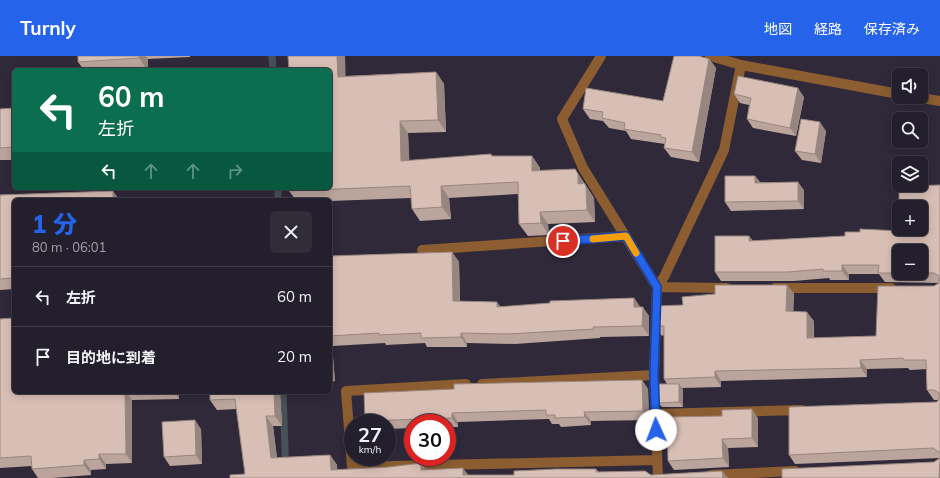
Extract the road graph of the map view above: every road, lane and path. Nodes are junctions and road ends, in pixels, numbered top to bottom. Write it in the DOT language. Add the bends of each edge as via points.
graph roads {
  1 [pos="601,56"];
  2 [pos="710,56"];
  3 [pos="741,65"];
  4 [pos="892,93"];
  5 [pos="928,99"];
  6 [pos="940,101"];
  7 [pos="626,236"];
  8 [pos="422,250"];
  9 [pos="657,287"];
  10 [pos="736,288"];
  11 [pos="767,288"];
  12 [pos="901,288"];
  13 [pos="654,375"];
  14 [pos="814,410"];
  15 [pos="656,414"];
  16 [pos="657,460"];
  17 [pos="807,470"];
  18 [pos="697,475"];
  19 [pos="660,477"];
  1 -- 7 [label="street" via="562,119 583,168"];
  2 -- 3 [label="street"];
  3 -- 4 [label="street"];
  3 -- 9 [label="street" via="724,150"];
  5 -- 6 [label="street"];
  7 -- 8 [label="street"];
  7 -- 9 [label="street"];
  9 -- 10 [label="street"];
  9 -- 13 [label="street"];
  11 -- 12 [label="street"];
  13 -- 15 [label="street"];
  13 -- 16 [label="street" via="346,391 352,468"];
  14 -- 15 [label="street"];
  15 -- 16 [label="street"];
  16 -- 19 [label="street"];
  17 -- 18 [label="street"];
}
